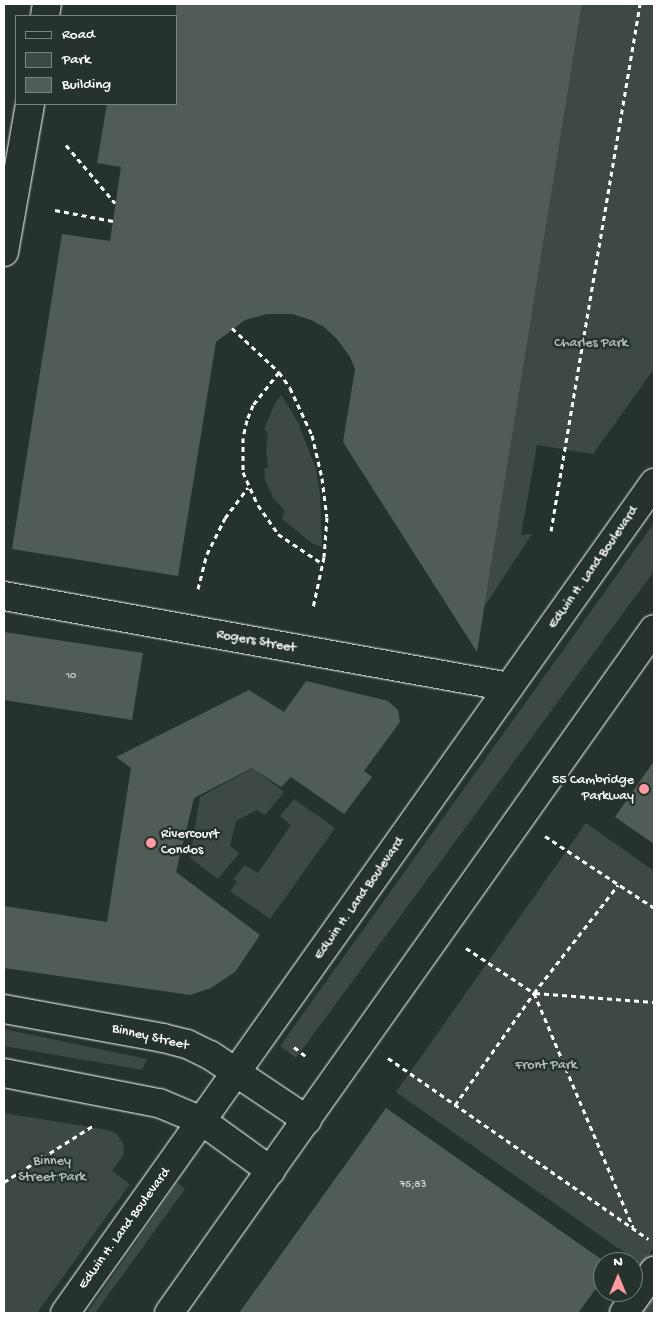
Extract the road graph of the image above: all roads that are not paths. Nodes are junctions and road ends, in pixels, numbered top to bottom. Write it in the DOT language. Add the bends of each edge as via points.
graph roads {
  1 [pos="30,105"];
  2 [pos="10,181"];
  3 [pos="4,252"];
  4 [pos="654,483"];
  5 [pos="4,596"];
  6 [pos="654,629"];
  7 [pos="509,687"];
  8 [pos="4,1009"];
  9 [pos="4,1073"];
  10 [pos="238,1073"];
  11 [pos="307,1120"];
  12 [pos="202,1121"];
  13 [pos="270,1171"];
  14 [pos="654,1271"];
  15 [pos="65,1313"];
  16 [pos="169,1313"];
  17 [pos="624,1313"];
  1 -- 2 [label="main road"];
  2 -- 3 [label="main road"];
  4 -- 7 [label="main road, Edwin H. Land Boulevard"];
  5 -- 7 [label="main road, Rogers Street"];
  6 -- 11 [label="main road"];
  7 -- 10 [label="main road, Edwin H. Land Boulevard"];
  8 -- 10 [label="main road, Binney Street" via="187,1044"];
  9 -- 12 [label="main road" via="138,1098"];
  10 -- 11 [label="main road, Binney Street"];
  10 -- 12 [label="main road, Edwin H. Land Boulevard"];
  11 -- 13 [label="main road"];
  12 -- 13 [label="main road"];
  12 -- 15 [label="main road, Edwin H. Land Boulevard"];
  13 -- 16 [label="main road"];
  14 -- 17 [label="main road"];
}
